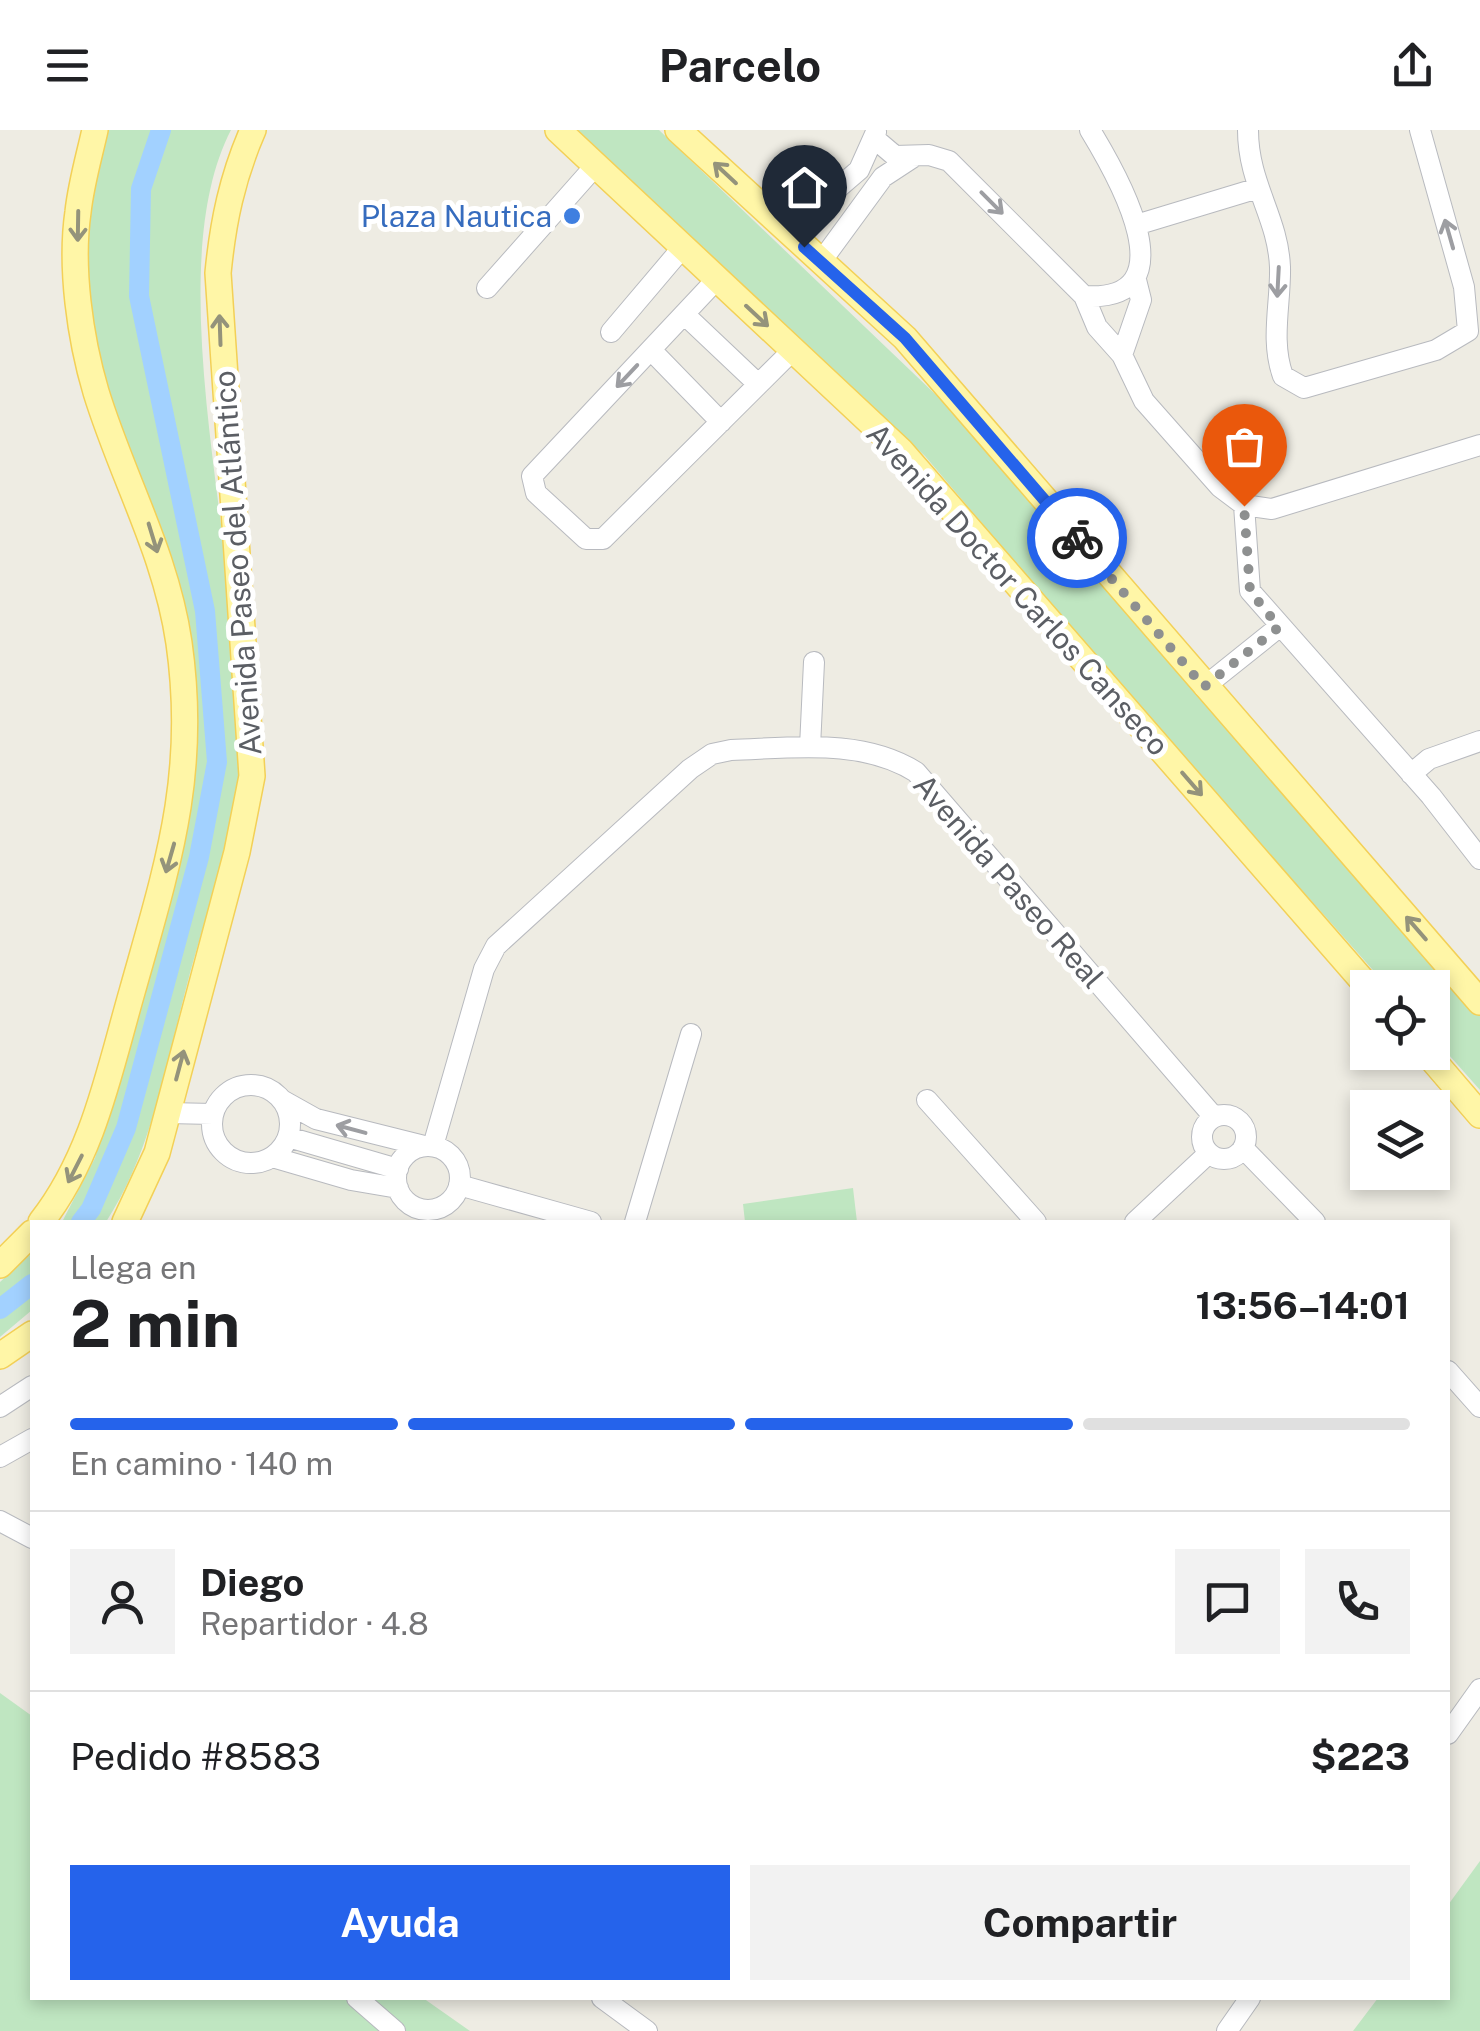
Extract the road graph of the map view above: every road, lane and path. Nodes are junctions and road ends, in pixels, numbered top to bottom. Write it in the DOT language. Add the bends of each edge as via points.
graph roads {
  1 [pos="95,130"];
  2 [pos="252,130"];
  3 [pos="558,130"];
  4 [pos="678,130"];
  5 [pos="1090,130"];
  6 [pos="1248,130"];
  7 [pos="1420,130"];
  8 [pos="876,134"];
  9 [pos="912,158"];
  10 [pos="596,166"];
  11 [pos="1256,190"];
  12 [pos="1136,225"];
  13 [pos="788,232"];
  14 [pos="683,248"];
  15 [pos="820,263"];
  16 [pos="717,279"];
  17 [pos="1136,280"];
  18 [pos="486,288"];
  19 [pos="1084,296"];
  20 [pos="684,314"];
  21 [pos="611,332"];
  22 [pos="650,350"];
  23 [pos="793,350"];
  24 [pos="1122,355"];
  25 [pos="758,384"];
  26 [pos="720,422"];
  27 [pos="1480,445"];
  28 [pos="1244,506"];
  29 [pos="1279,627"];
  30 [pos="814,662"];
  31 [pos="1204,687"];
  32 [pos="1480,742"];
  33 [pos="810,747"];
  34 [pos="1411,774"];
  35 [pos="1480,859"];
  36 [pos="1353,970"];
  37 [pos="1480,1002"];
  38 [pos="691,1034"];
  39 [pos="1441,1070"];
  40 [pos="282,1100"];
  41 [pos="927,1100"];
  42 [pos="168,1113"];
  43 [pos="212,1114"];
  44 [pos="1480,1116"];
  45 [pos="1214,1117"];
  46 [pos="288,1136"];
  47 [pos="429,1146"];
  48 [pos="1244,1148"];
  49 [pos="1208,1154"];
  50 [pos="272,1157"];
  51 [pos="398,1178"];
  52 [pos="459,1185"];
  53 [pos="416,1215"];
  54 [pos="41,1220"];
  55 [pos="126,1220"];
  56 [pos="584,1220"];
  57 [pos="635,1220"];
  58 [pos="1034,1220"];
  59 [pos="1138,1220"];
  60 [pos="1313,1220"];
  61 [pos="30,1235"];
  62 [pos="0,1265"];
  63 [pos="30,1335"];
  64 [pos="0,1356"];
  65 [pos="1450,1373"];
  66 [pos="30,1387"];
  67 [pos="0,1407"];
  68 [pos="1480,1407"];
  69 [pos="30,1440"];
  70 [pos="0,1456"];
  71 [pos="0,1521"];
  72 [pos="30,1537"];
  73 [pos="1480,1689"];
  74 [pos="1450,1731"];
  75 [pos="359,2000"];
  76 [pos="605,2000"];
  77 [pos="1249,2000"];
  78 [pos="395,2031"];
  79 [pos="647,2031"];
  80 [pos="1227,2031"];
  1 -- 54 [label="main road, Avenida Paseo del Atlántico, one-way" via="77,214 87,355 168,591 186,739 178,831 99,1109 80,1162"];
  42 -- 2 [label="main road, Avenida Paseo del Atlántico, one-way" via="252,776 218,274 228,200"];
  3 -- 10 [label="main road, Avenida Doctor Carlos Canseco"];
  13 -- 4 [label="main road, one-way"];
  5 -- 12 [label="street"];
  6 -- 11 [label="street"];
  11 -- 7 [label="street, one-way" via="1274,228 1280,267 1276,357 1283,376 1312,387 1436,350 1462,337 1470,324"];
  8 -- 9 [label="street" via="888,154"];
  8 -- 13 [label="street" via="859,170"];
  9 -- 15 [label="street" via="883,177"];
  9 -- 19 [label="street, one-way" via="949,161"];
  10 -- 14 [label="main road, Avenida Doctor Carlos Canseco"];
  10 -- 18 [label="street"];
  11 -- 12 [label="street"];
  12 -- 17 [label="street" via="1142,262"];
  13 -- 15 [label="main road"];
  14 -- 16 [label="main road, Avenida Doctor Carlos Canseco"];
  14 -- 21 [label="street"];
  15 -- 31 [label="main road" via="905,338"];
  16 -- 20 [label="street"];
  16 -- 23 [label="main road, Avenida Doctor Carlos Canseco, one-way"];
  17 -- 19 [label="street" via="1123,292"];
  17 -- 24 [label="street" via="1141,300"];
  19 -- 24 [label="street" via="1097,327"];
  20 -- 22 [label="street"];
  20 -- 25 [label="street"];
  22 -- 26 [label="street"];
  22 -- 26 [label="street, one-way" via="532,476 536,493 586,539 603,539"];
  23 -- 25 [label="street"];
  23 -- 36 [label="main road, Avenida Doctor Carlos Canseco, one-way" via="901,451"];
  24 -- 28 [label="street" via="1144,401"];
  25 -- 26 [label="street"];
  27 -- 28 [label="street" via="1272,509"];
  28 -- 29 [label="street" via="1250,591"];
  29 -- 31 [label="street"];
  29 -- 34 [label="street"];
  30 -- 33 [label="street"];
  37 -- 31 [label="main road, one-way"];
  32 -- 34 [label="street" via="1428,759"];
  33 -- 45 [label="street, Avenida Paseo Real" via="868,751 916,772"];
  33 -- 47 [label="street, Avenida Paseo Real" via="712,754 518,922 484,969"];
  34 -- 35 [label="street"];
  38 -- 57 [label="street"];
  39 -- 44 [label="main road"];
  40 -- 43 [label="street" via="249,1085 226,1094"];
  40 -- 46 [label="street"];
  47 -- 40 [label="street, one-way" via="316,1120"];
  41 -- 58 [label="street"];
  42 -- 43 [label="street"];
  42 -- 55 [label="main road, Avenida Paseo del Atlántico"];
  43 -- 50 [label="street" via="222,1152 246,1163"];
  45 -- 48 [label="street" via="1237,1119 1246,1132"];
  45 -- 49 [label="street" via="1202,1138"];
  46 -- 50 [label="street"];
  46 -- 51 [label="street"];
  47 -- 51 [label="street" via="407,1154"];
  47 -- 52 [label="street" via="452,1156"];
  48 -- 49 [label="street" via="1231,1158"];
  48 -- 60 [label="street"];
  49 -- 59 [label="street"];
  50 -- 51 [label="street" via="350,1180"];
  51 -- 53 [label="street"];
  52 -- 53 [label="street" via="448,1202"];
  52 -- 56 [label="street"];
  61 -- 62 [label="main road"];
  63 -- 64 [label="main road"];
  65 -- 68 [label="street"];
  66 -- 67 [label="street"];
  69 -- 70 [label="street"];
  71 -- 72 [label="street"];
  73 -- 74 [label="street"];
  75 -- 78 [label="street"];
  76 -- 79 [label="street"];
  77 -- 80 [label="street"];
}
